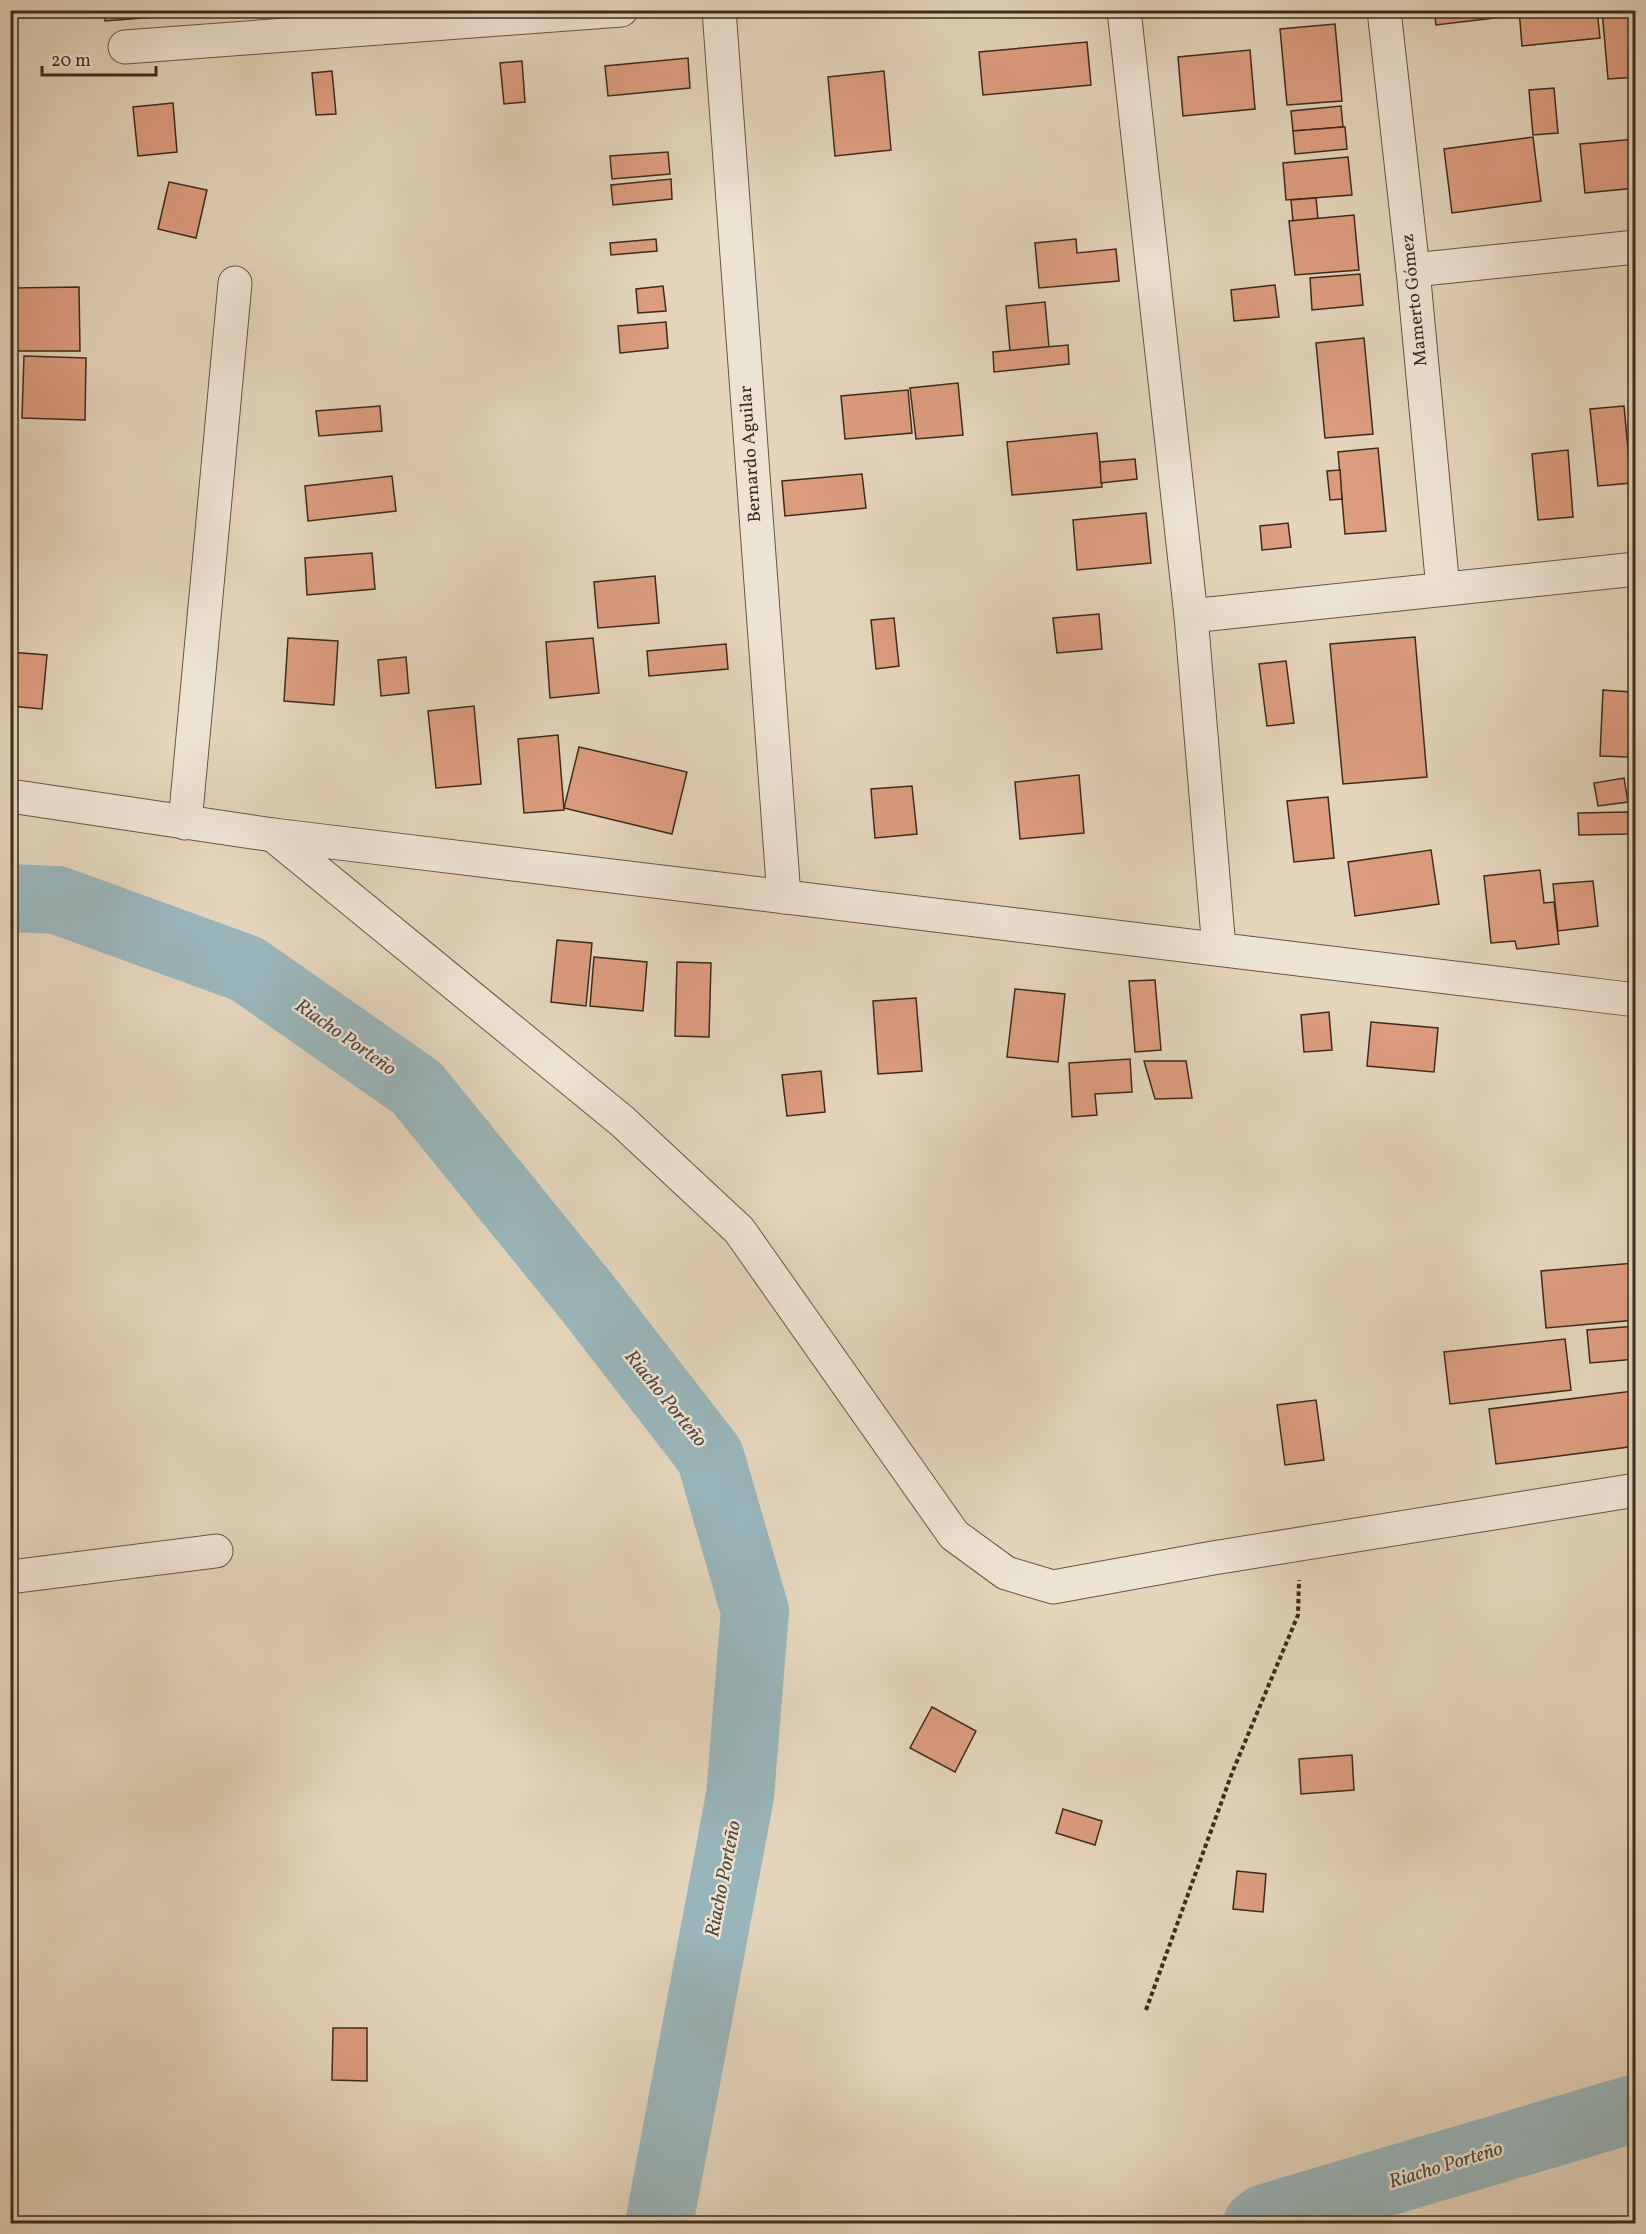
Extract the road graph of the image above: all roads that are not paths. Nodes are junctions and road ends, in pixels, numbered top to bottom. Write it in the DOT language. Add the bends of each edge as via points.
graph roads {
  1 [pos="621,10"];
  2 [pos="719,10"];
  3 [pos="1124,10"];
  4 [pos="1384,10"];
  5 [pos="125,47"];
  6 [pos="1635,247"];
  7 [pos="1413,270"];
  8 [pos="235,283"];
  9 [pos="1635,569"];
  10 [pos="1443,589"];
  11 [pos="1191,616"];
  12 [pos="10,796"];
  13 [pos="185,823"];
  14 [pos="273,835"];
  15 [pos="784,897"];
  16 [pos="1219,950"];
  17 [pos="1635,1000"];
  18 [pos="1635,1490"];
  19 [pos="216,1551"];
  20 [pos="10,1577"];
  1 -- 5 [label="street"];
  2 -- 15 [label="street, Bernardo Aguilar"];
  3 -- 11 [label="street"];
  4 -- 7 [label="street, Mamerto Gómez"];
  6 -- 7 [label="street"];
  7 -- 10 [label="street, Mamerto Gómez"];
  8 -- 13 [label="street"];
  9 -- 10 [label="street"];
  10 -- 11 [label="street"];
  11 -- 16 [label="street"];
  12 -- 13 [label="street"];
  13 -- 14 [label="street"];
  14 -- 15 [label="street"];
  14 -- 18 [label="street" via="622,1121 739,1230 954,1535 1006,1573 1053,1587"];
  15 -- 16 [label="street"];
  16 -- 17 [label="street"];
  19 -- 20 [label="street"];
}
